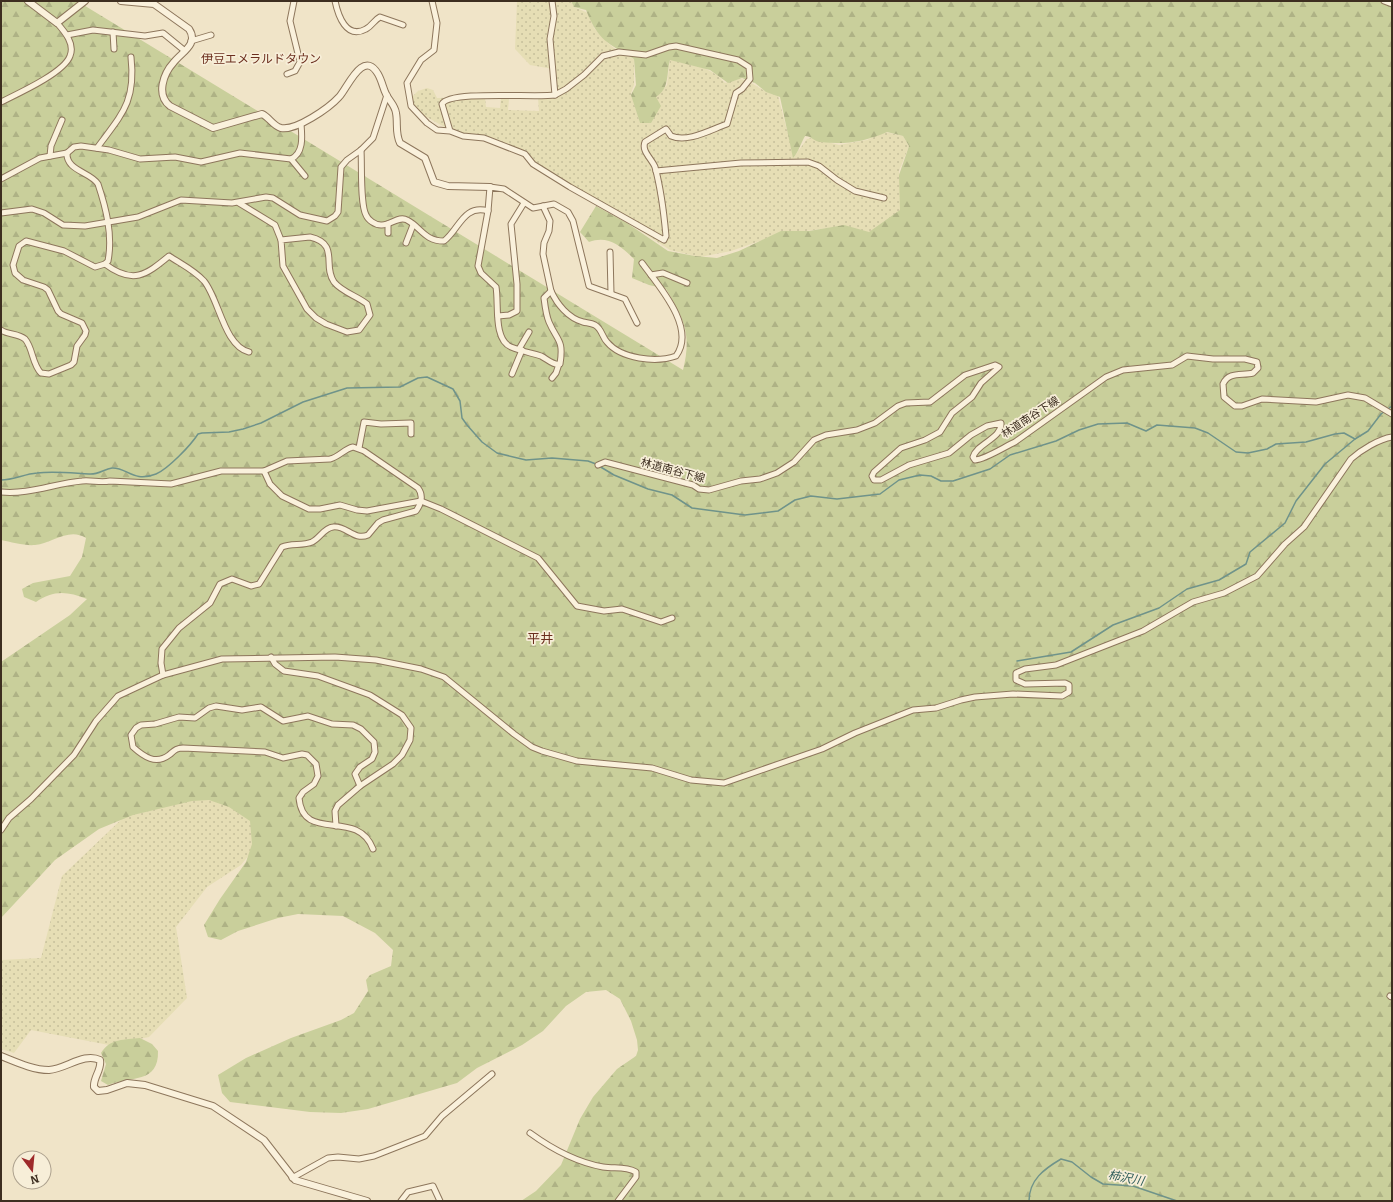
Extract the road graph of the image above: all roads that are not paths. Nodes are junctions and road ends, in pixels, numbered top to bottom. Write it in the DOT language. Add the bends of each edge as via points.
graph roads {
  1 [pos="28,1"];
  2 [pos="85,1"];
  3 [pos="121,1"];
  4 [pos="294,1"];
  5 [pos="335,1"];
  6 [pos="432,1"];
  7 [pos="552,1"];
  8 [pos="1384,1"];
  9 [pos="1392,4"];
  10 [pos="58,23"];
  11 [pos="403,25"];
  12 [pos="113,32"];
  13 [pos="67,35"];
  14 [pos="210,35"];
  15 [pos="191,41"];
  16 [pos="114,49"];
  17 [pos="185,51"];
  18 [pos="131,57"];
  19 [pos="287,74"];
  20 [pos="386,95"];
  21 [pos="555,95"];
  22 [pos="1,102"];
  23 [pos="62,120"];
  24 [pos="301,124"];
  25 [pos="450,131"];
  26 [pos="97,148"];
  27 [pos="362,150"];
  28 [pos="67,154"];
  29 [pos="50,156"];
  30 [pos="291,159"];
  31 [pos="656,171"];
  32 [pos="305,176"];
  33 [pos="1,179"];
  34 [pos="490,187"];
  35 [pos="884,198"];
  36 [pos="239,203"];
  37 [pos="524,203"];
  38 [pos="543,206"];
  39 [pos="488,211"];
  40 [pos="1,213"];
  41 [pos="108,222"];
  42 [pos="388,224"];
  43 [pos="412,225"];
  44 [pos="388,233"];
  45 [pos="281,240"];
  46 [pos="406,243"];
  47 [pos="610,252"];
  48 [pos="642,263"];
  49 [pos="105,264"];
  50 [pos="651,275"];
  51 [pos="687,283"];
  52 [pos="551,291"];
  53 [pos="611,293"];
  54 [pos="498,316"];
  55 [pos="637,323"];
  56 [pos="1,330"];
  57 [pos="529,332"];
  58 [pos="521,350"];
  59 [pos="249,352"];
  60 [pos="559,364"];
  61 [pos="512,374"];
  62 [pos="552,378"];
  63 [pos="1388,412"];
  64 [pos="411,434"];
  65 [pos="1392,437"];
  66 [pos="359,448"];
  67 [pos="598,465"];
  68 [pos="264,471"];
  69 [pos="1,492"];
  70 [pos="421,501"];
  71 [pos="672,618"];
  72 [pos="271,657"];
  73 [pos="163,674"];
  74 [pos="360,786"];
  75 [pos="336,826"];
  76 [pos="1,830"];
  77 [pos="372,849"];
  78 [pos="1,1056"];
  79 [pos="492,1074"];
  80 [pos="530,1133"];
  81 [pos="292,1178"];
  82 [pos="367,1201"];
  83 [pos="401,1201"];
  84 [pos="440,1201"];
  85 [pos="618,1201"];
  1 -- 10 [label="street"];
  2 -- 10 [label="street"];
  3 -- 15 [label="street" via="158,6 189,29"];
  4 -- 19 [label="street" via="290,21 300,62 295,71"];
  5 -- 11 [label="street" via="340,19 352,30 367,29 380,17"];
  6 -- 25 [label="street" via="437,23 434,50 419,62 408,80 407,88 411,106 418,115 437,130"];
  7 -- 21 [label="street" via="554,16 550,39"];
  8 -- 9 [label="street"];
  10 -- 13 [label="street"];
  12 -- 13 [label="street" via="93,30"];
  12 -- 16 [label="street"];
  12 -- 17 [label="street" via="145,36 163,33"];
  13 -- 22 [label="street" via="71,56 67,61 41,82"];
  14 -- 15 [label="street"];
  15 -- 17 [label="street"];
  17 -- 24 [label="street" via="174,61 164,79 162,94 165,103 213,128 262,114 280,128"];
  18 -- 26 [label="street" via="129,100 125,110"];
  20 -- 24 [label="street" via="376,71 364,67 355,72 338,98"];
  20 -- 27 [label="street" via="373,138"];
  20 -- 34 [label="street" via="396,113 400,143 425,158 434,182 448,186"];
  21 -- 25 [label="street" via="473,96 448,99 442,104"];
  21 -- 31 [label="street" via="584,75 603,56 614,53 646,55 676,46 730,58 748,66 750,79 736,93 727,124 699,135 679,138 671,136 666,129 645,142 645,150"];
  23 -- 29 [label="street" via="51,146"];
  24 -- 30 [label="street" via="301,149"];
  25 -- 31 [label="street" via="463,136 484,138 525,154 538,167 581,194 664,240 666,230"];
  26 -- 28 [label="street" via="77,146 71,148"];
  26 -- 30 [label="street" via="140,159 175,157 201,162 240,153"];
  27 -- 36 [label="street" via="341,167 338,212 327,221 300,215 266,196"];
  27 -- 42 [label="street" via="365,214 372,222 382,226"];
  28 -- 29 [label="street"];
  28 -- 41 [label="street" via="71,165 97,182"];
  29 -- 33 [label="street" via="35,160"];
  30 -- 32 [label="street"];
  31 -- 35 [label="street" via="741,163 808,162 819,166 855,191"];
  34 -- 37 [label="street" via="504,189"];
  34 -- 39 [label="street"];
  36 -- 41 [label="street" via="181,200 138,217"];
  36 -- 45 [label="street" via="275,225"];
  37 -- 38 [label="street" via="533,208"];
  37 -- 54 [label="street" via="511,224 517,311 510,316"];
  38 -- 52 [label="street" via="550,221 550,231 544,243 543,254"];
  38 -- 53 [label="street" via="554,204 568,212 573,221 589,286"];
  39 -- 43 [label="street" via="482,209 470,212 444,241 432,239"];
  39 -- 54 [label="street" via="478,266 481,273 496,287"];
  40 -- 41 [label="street" via="37,210 68,226"];
  41 -- 49 [label="street" via="108,257"];
  42 -- 43 [label="street" via="402,218"];
  42 -- 44 [label="street"];
  43 -- 46 [label="street"];
  45 -- 45 [label="street" via="310,237 318,239 326,246 330,257 330,273 335,283 365,302 370,309 370,315 359,330 347,332 326,324 307,309 283,266"];
  47 -- 53 [label="street"];
  48 -- 50 [label="street"];
  49 -- 56 [label="street" via="95,267 64,251 32,242 21,244 18,250 13,265 15,273 23,280 48,290 61,314 85,326 85,335 71,365 50,374 41,374 26,340"];
  49 -- 59 [label="street" via="118,272 136,276 150,272 169,256 183,264 204,281 231,336 242,349"];
  50 -- 51 [label="street" via="663,273"];
  50 -- 52 [label="street" via="680,322 682,345 676,356 671,358 633,357 620,353 608,343 594,324 573,318 566,312"];
  52 -- 60 [label="street" via="544,298 549,323 560,340"];
  53 -- 55 [label="street" via="625,299"];
  54 -- 58 [label="street" via="498,328 504,341"];
  57 -- 58 [label="street"];
  58 -- 60 [label="street"];
  58 -- 61 [label="street"];
  60 -- 62 [label="street"];
  63 -- 67 [label="street, 林道南谷下線" via="1358,396 1348,394 1316,402 1262,400 1235,406 1224,397 1223,384 1230,376 1253,373 1258,368 1257,362 1187,356 1172,365 1123,370 1106,377 1015,442 981,460 975,460 974,452 998,433 1001,423 987,426 971,435 949,453 908,465 881,480 874,480 874,472 901,448 940,432 952,413 972,397 981,383 996,371 999,367 995,365 965,375 930,402 906,403 875,423 814,440 794,462 760,480 699,489 605,462"];
  64 -- 66 [label="street" via="411,423 364,422"];
  65 -- 72 [label="street" via="1358,452 1351,459 1308,522 1257,576 1224,592 1196,600 1143,631 1056,665 1025,669 1016,673 1016,680 1024,684 1065,683 1070,689 1067,695 990,696 961,700 936,708 913,710 822,749 724,783 691,780 652,768 577,761 542,751 514,734 444,677 432,672 360,658"];
  66 -- 68 [label="street" via="349,448 330,459 287,461"];
  66 -- 70 [label="street" via="415,485 420,491"];
  68 -- 69 [label="street" via="221,470 171,484 82,481"];
  68 -- 70 [label="street" via="270,484 282,496 309,509 340,505 368,511"];
  70 -- 71 [label="street" via="534,555 543,562 577,606 604,612 622,609 662,622"];
  70 -- 73 [label="street" via="416,511 383,520 363,537 334,527 310,543 282,547 273,559 264,580 256,586 232,579 220,584 210,603 179,628 162,649 160,658"];
  72 -- 73 [label="street" via="222,659"];
  72 -- 74 [label="street" via="274,664 284,671 318,676 364,692 393,708 406,719 412,734 404,752 393,764"];
  73 -- 76 [label="street" via="118,696 96,721 74,755 9,818"];
  74 -- 75 [label="street" via="336,808"];
  74 -- 75 [label="street" via="355,774 360,767 372,760 375,746 361,729 353,725 332,724 308,716 282,721 261,707 242,710 220,705 209,708 195,718 179,717 141,725 131,735 133,747 154,760 164,759 175,749 182,748 265,752 283,758 307,755 316,764 318,776 314,784 299,798 301,809 310,821"];
  75 -- 77 [label="street" via="362,833 370,842"];
  78 -- 81 [label="street" via="43,1070 96,1058 101,1064 93,1081 98,1091 127,1083 145,1084 213,1106 264,1140"];
  79 -- 81 [label="street" via="442,1116 425,1136 374,1156 359,1159 328,1158"];
  80 -- 85 [label="street" via="566,1156 594,1165 636,1172 636,1177"];
  81 -- 82 [label="street"];
  83 -- 84 [label="street" via="408,1192 433,1186"];
}
